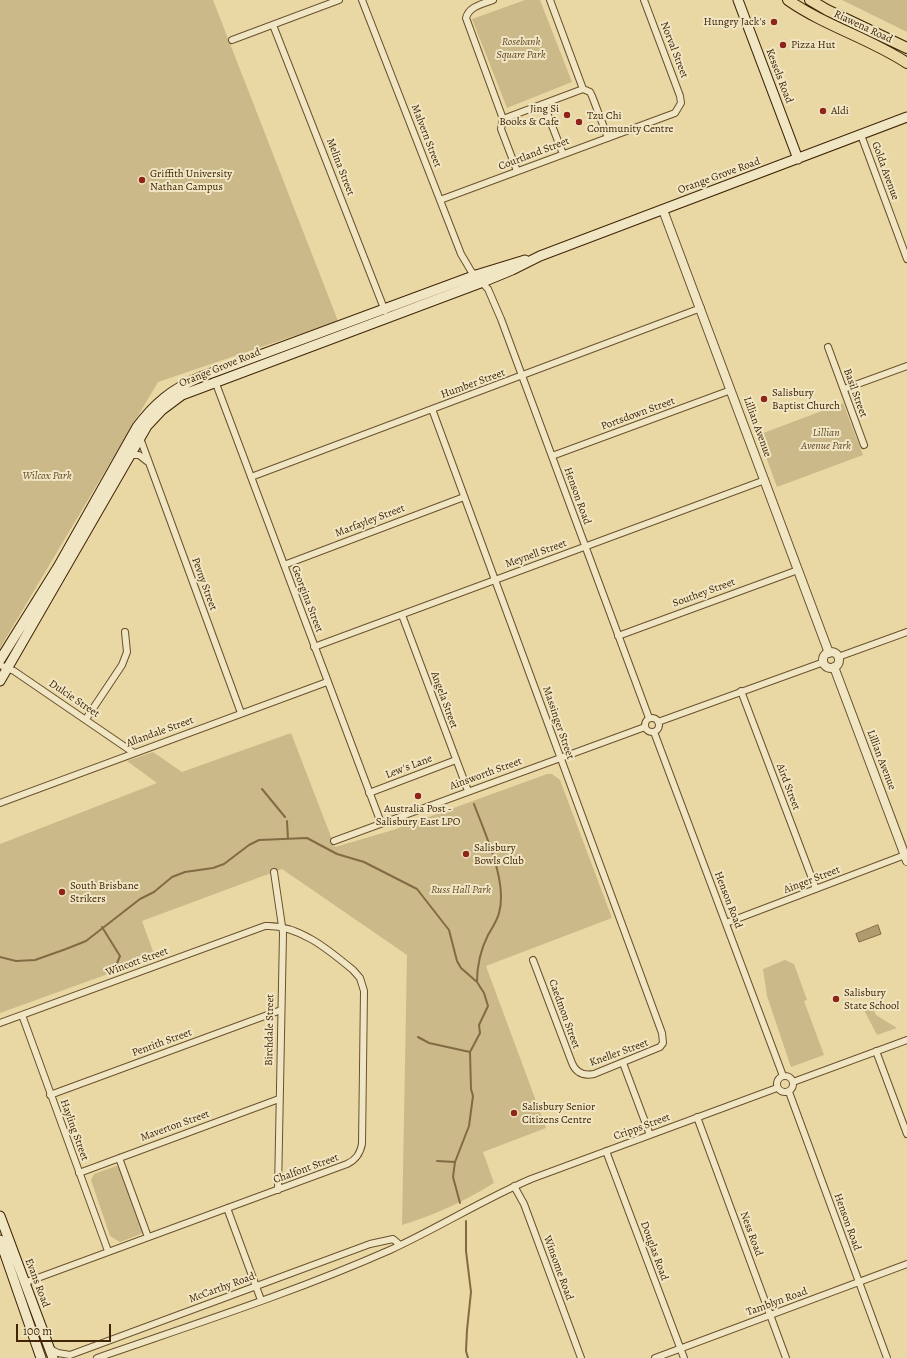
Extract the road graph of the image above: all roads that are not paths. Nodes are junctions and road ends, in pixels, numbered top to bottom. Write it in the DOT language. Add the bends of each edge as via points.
graph roads {
  1 [pos="339,0"];
  2 [pos="362,0"];
  3 [pos="493,0"];
  4 [pos="550,0"];
  5 [pos="644,0"];
  6 [pos="738,0"];
  7 [pos="788,0"];
  8 [pos="810,0"];
  9 [pos="273,24"];
  10 [pos="232,40"];
  11 [pos="907,48"];
  12 [pos="907,63"];
  13 [pos="583,89"];
  14 [pos="544,105"];
  15 [pos="678,108"];
  16 [pos="907,117"];
  17 [pos="502,119"];
  18 [pos="861,135"];
  19 [pos="608,138"];
  20 [pos="563,154"];
  21 [pos="798,160"];
  22 [pos="517,171"];
  23 [pos="440,200"];
  24 [pos="663,210"];
  25 [pos="907,259"];
  26 [pos="480,279"];
  27 [pos="701,308"];
  28 [pos="386,313"];
  29 [pos="828,347"];
  30 [pos="907,366"];
  31 [pos="521,376"];
  32 [pos="215,381"];
  33 [pos="844,389"];
  34 [pos="731,390"];
  35 [pos="432,410"];
  36 [pos="140,438"];
  37 [pos="864,445"];
  38 [pos="130,454"];
  39 [pos="552,456"];
  40 [pos="148,462"];
  41 [pos="251,477"];
  42 [pos="765,480"];
  43 [pos="464,497"];
  44 [pos="585,546"];
  45 [pos="284,565"];
  46 [pos="798,570"];
  47 [pos="495,580"];
  48 [pos="402,615"];
  49 [pos="125,632"];
  50 [pos="907,632"];
  51 [pos="618,636"];
  52 [pos="314,647"];
  53 [pos="829,653"];
  54 [pos="838,657"];
  55 [pos="0,660"];
  56 [pos="824,662"];
  57 [pos="4,666"];
  58 [pos="834,667"];
  59 [pos="0,681"];
  60 [pos="328,682"];
  61 [pos="741,692"];
  62 [pos="241,713"];
  63 [pos="649,718"];
  64 [pos="86,719"];
  65 [pos="658,722"];
  66 [pos="644,727"];
  67 [pos="654,732"];
  68 [pos="134,753"];
  69 [pos="560,758"];
  70 [pos="456,760"];
  71 [pos="468,791"];
  72 [pos="369,793"];
  73 [pos="0,803"];
  74 [pos="382,823"];
  75 [pos="334,841"];
  76 [pos="906,858"];
  77 [pos="274,872"];
  78 [pos="816,889"];
  79 [pos="726,923"];
  80 [pos="282,926"];
  81 [pos="533,960"];
  82 [pos="281,1010"];
  83 [pos="22,1015"];
  84 [pos="0,1023"];
  85 [pos="907,1040"];
  86 [pos="663,1043"];
  87 [pos="876,1051"];
  88 [pos="623,1063"];
  89 [pos="580,1073"];
  90 [pos="783,1076"];
  91 [pos="793,1082"];
  92 [pos="778,1088"];
  93 [pos="789,1092"];
  94 [pos="50,1095"];
  95 [pos="279,1099"];
  96 [pos="697,1118"];
  97 [pos="907,1134"];
  98 [pos="650,1135"];
  99 [pos="606,1151"];
  100 [pos="119,1158"];
  101 [pos="79,1173"];
  102 [pos="514,1186"];
  103 [pos="278,1190"];
  104 [pos="227,1208"];
  105 [pos="0,1216"];
  106 [pos="148,1237"];
  107 [pos="0,1240"];
  108 [pos="400,1245"];
  109 [pos="108,1251"];
  110 [pos="907,1264"];
  111 [pos="859,1282"];
  112 [pos="24,1283"];
  113 [pos="256,1286"];
  114 [pos="261,1300"];
  115 [pos="770,1315"];
  116 [pos="680,1348"];
  117 [pos="50,1349"];
  118 [pos="41,1358"];
  119 [pos="53,1358"];
  120 [pos="97,1358"];
  121 [pos="582,1358"];
  122 [pos="655,1358"];
  123 [pos="684,1358"];
  124 [pos="786,1358"];
  125 [pos="887,1358"];
  1 -- 9 [label="street"];
  2 -- 23 [label="street, Malvern Street"];
  3 -- 17 [label="street" via="470,10 466,18"];
  4 -- 13 [label="street"];
  5 -- 15 [label="street, Norval Street" via="680,96"];
  6 -- 21 [label="main road, Kessels Road"];
  7 -- 12 [label="highway, Riawena Road" via="822,21 872,43"];
  8 -- 11 [label="highway, Riawena Road"];
  9 -- 10 [label="street"];
  9 -- 28 [label="street, Melina Street"];
  13 -- 14 [label="street"];
  13 -- 19 [label="street" via="590,92"];
  14 -- 17 [label="street"];
  14 -- 20 [label="street"];
  15 -- 19 [label="street, Courtland Street" via="670,116"];
  16 -- 18 [label="main road, Orange Grove Road"];
  17 -- 22 [label="street" via="500,129"];
  18 -- 21 [label="main road, Orange Grove Road"];
  18 -- 25 [label="street, Golda Avenue"];
  19 -- 20 [label="street, Courtland Street"];
  20 -- 22 [label="street, Courtland Street"];
  21 -- 24 [label="main road, Orange Grove Road"];
  22 -- 23 [label="street, Courtland Street"];
  23 -- 26 [label="street, Malvern Street" via="461,254"];
  24 -- 26 [label="main road, Orange Grove Road" via="540,256 512,270"];
  24 -- 27 [label="street, Lillian Avenue"];
  26 -- 28 [label="main road, Orange Grove Road"];
  26 -- 31 [label="street, Henson Road" via="496,306"];
  27 -- 31 [label="street, Humber Street"];
  27 -- 34 [label="street, Lillian Avenue"];
  28 -- 32 [label="main road, Orange Grove Road"];
  28 -- 55 [label="main road, Orange Grove Road" via="198,378 180,385 164,396 137,427 58,567"];
  29 -- 33 [label="street, Basil Street"];
  30 -- 33 [label="street"];
  31 -- 35 [label="street, Humber Street"];
  31 -- 39 [label="street, Henson Road"];
  32 -- 36 [label="main road, Orange Grove Road" via="193,389 172,401 153,419"];
  32 -- 41 [label="street, Georgina Street"];
  33 -- 37 [label="street, Basil Street"];
  34 -- 39 [label="street, Portsdown Street"];
  34 -- 42 [label="street, Lillian Avenue"];
  35 -- 41 [label="street, Humber Street"];
  35 -- 43 [label="street, Massinger Street"];
  36 -- 38 [label="main road, Orange Grove Road"];
  36 -- 40 [label="street, Pevny Street"];
  38 -- 40 [label="street" via="139,455"];
  38 -- 57 [label="main road, Orange Grove Road"];
  39 -- 44 [label="street, Henson Road"];
  40 -- 62 [label="street, Pevny Street"];
  41 -- 45 [label="street, Georgina Street"];
  42 -- 44 [label="street, Meynell Street"];
  42 -- 46 [label="street, Lillian Avenue"];
  43 -- 45 [label="street, Marfayley Street"];
  43 -- 47 [label="street, Massinger Street"];
  44 -- 47 [label="street, Meynell Street"];
  44 -- 51 [label="street, Henson Road"];
  45 -- 52 [label="street, Georgina Street"];
  46 -- 51 [label="street, Southey Street"];
  46 -- 53 [label="street, Lillian Avenue"];
  47 -- 48 [label="street, Meynell Street"];
  47 -- 69 [label="street, Massinger Street"];
  48 -- 52 [label="street, Meynell Street"];
  48 -- 70 [label="street, Angela Street"];
  49 -- 64 [label="street" via="127,652 122,665"];
  50 -- 54 [label="street"];
  51 -- 63 [label="street, Henson Road"];
  52 -- 60 [label="street, Georgina Street"];
  53 -- 54 [label="street" via="834,653"];
  53 -- 56 [label="street"];
  54 -- 58 [label="street" via="838,664"];
  56 -- 58 [label="street" via="829,667"];
  56 -- 61 [label="street"];
  57 -- 59 [label="main road, Orange Grove Road"];
  57 -- 64 [label="street, Dulcie Street"];
  58 -- 76 [label="street, Lillian Avenue"];
  60 -- 62 [label="street, Allandale Street"];
  60 -- 72 [label="street, Georgina Street"];
  61 -- 65 [label="street"];
  61 -- 78 [label="street, Aird Street"];
  62 -- 68 [label="street, Allandale Street"];
  63 -- 65 [label="street" via="654,718"];
  63 -- 66 [label="street"];
  64 -- 68 [label="street, Dulcie Street"];
  65 -- 67 [label="street" via="658,729"];
  66 -- 67 [label="street" via="647,731"];
  66 -- 69 [label="street, Ainsworth Street"];
  67 -- 79 [label="street, Henson Road"];
  68 -- 73 [label="street, Allandale Street"];
  69 -- 71 [label="street, Ainsworth Street"];
  69 -- 86 [label="street, Massinger Street" via="662,1033"];
  70 -- 71 [label="street, Angela Street"];
  70 -- 72 [label="street, Lew's Lane"];
  71 -- 74 [label="street, Ainsworth Street"];
  72 -- 74 [label="street, Georgina Street"];
  74 -- 75 [label="street, Ainsworth Street"];
  76 -- 78 [label="street, Ainger Street"];
  77 -- 80 [label="street, Birchdale Street"];
  78 -- 79 [label="street, Ainger Street"];
  79 -- 90 [label="street, Henson Road"];
  80 -- 82 [label="street, Birchdale Street"];
  80 -- 83 [label="street, Wincott Street" via="257,928"];
  80 -- 103 [label="street, Chalfont Street" via="300,932 346,964 362,985 362,1144 359,1155 352,1162"];
  81 -- 89 [label="street, Caedmon Street" via="572,1064"];
  82 -- 94 [label="street, Penrith Street"];
  82 -- 95 [label="street, Birchdale Street"];
  83 -- 84 [label="street, Wincott Street"];
  83 -- 94 [label="street, Hayling Street"];
  85 -- 87 [label="street"];
  86 -- 88 [label="street, Kneller Street" via="656,1050"];
  87 -- 91 [label="street"];
  87 -- 97 [label="street"];
  88 -- 89 [label="street, Kneller Street" via="594,1074"];
  88 -- 98 [label="street"];
  90 -- 91 [label="street"];
  90 -- 92 [label="street" via="778,1081"];
  91 -- 93 [label="street" via="794,1087"];
  92 -- 93 [label="street" via="781,1092"];
  92 -- 96 [label="street, Cripps Street"];
  93 -- 111 [label="street, Henson Road"];
  94 -- 101 [label="street, Hayling Street"];
  95 -- 100 [label="street, Maverton Street"];
  95 -- 103 [label="street, Birchdale Street"];
  96 -- 98 [label="street, Cripps Street"];
  96 -- 115 [label="street, Ness Road"];
  98 -- 99 [label="street, Cripps Street"];
  99 -- 102 [label="street, Cripps Street"];
  99 -- 116 [label="street, Douglas Road"];
  100 -- 101 [label="street, Maverton Street"];
  100 -- 106 [label="street"];
  101 -- 109 [label="street, Hayling Street"];
  102 -- 108 [label="street"];
  102 -- 121 [label="street, Winsome Road" via="524,1204"];
  103 -- 104 [label="street, Chalfont Street"];
  104 -- 106 [label="street, Chalfont Street"];
  104 -- 113 [label="street"];
  105 -- 112 [label="main road, Evans Road"];
  106 -- 109 [label="street, Chalfont Street"];
  107 -- 118 [label="main road, Evans Road"];
  108 -- 113 [label="street, McCarthy Road" via="394,1239 370,1244"];
  108 -- 114 [label="street"];
  109 -- 112 [label="street, Chalfont Street"];
  110 -- 111 [label="street, Tamblyn Road"];
  111 -- 115 [label="street, Tamblyn Road"];
  111 -- 125 [label="street, Henson Road"];
  112 -- 117 [label="main road, Evans Road"];
  113 -- 114 [label="street"];
  113 -- 117 [label="street, McCarthy Road" via="70,1356"];
  114 -- 120 [label="street"];
  115 -- 116 [label="street, Tamblyn Road"];
  115 -- 124 [label="street, Ness Road"];
  116 -- 122 [label="street, Tamblyn Road"];
  116 -- 123 [label="street, Douglas Road"];
  117 -- 119 [label="main road, Evans Road"];
}
